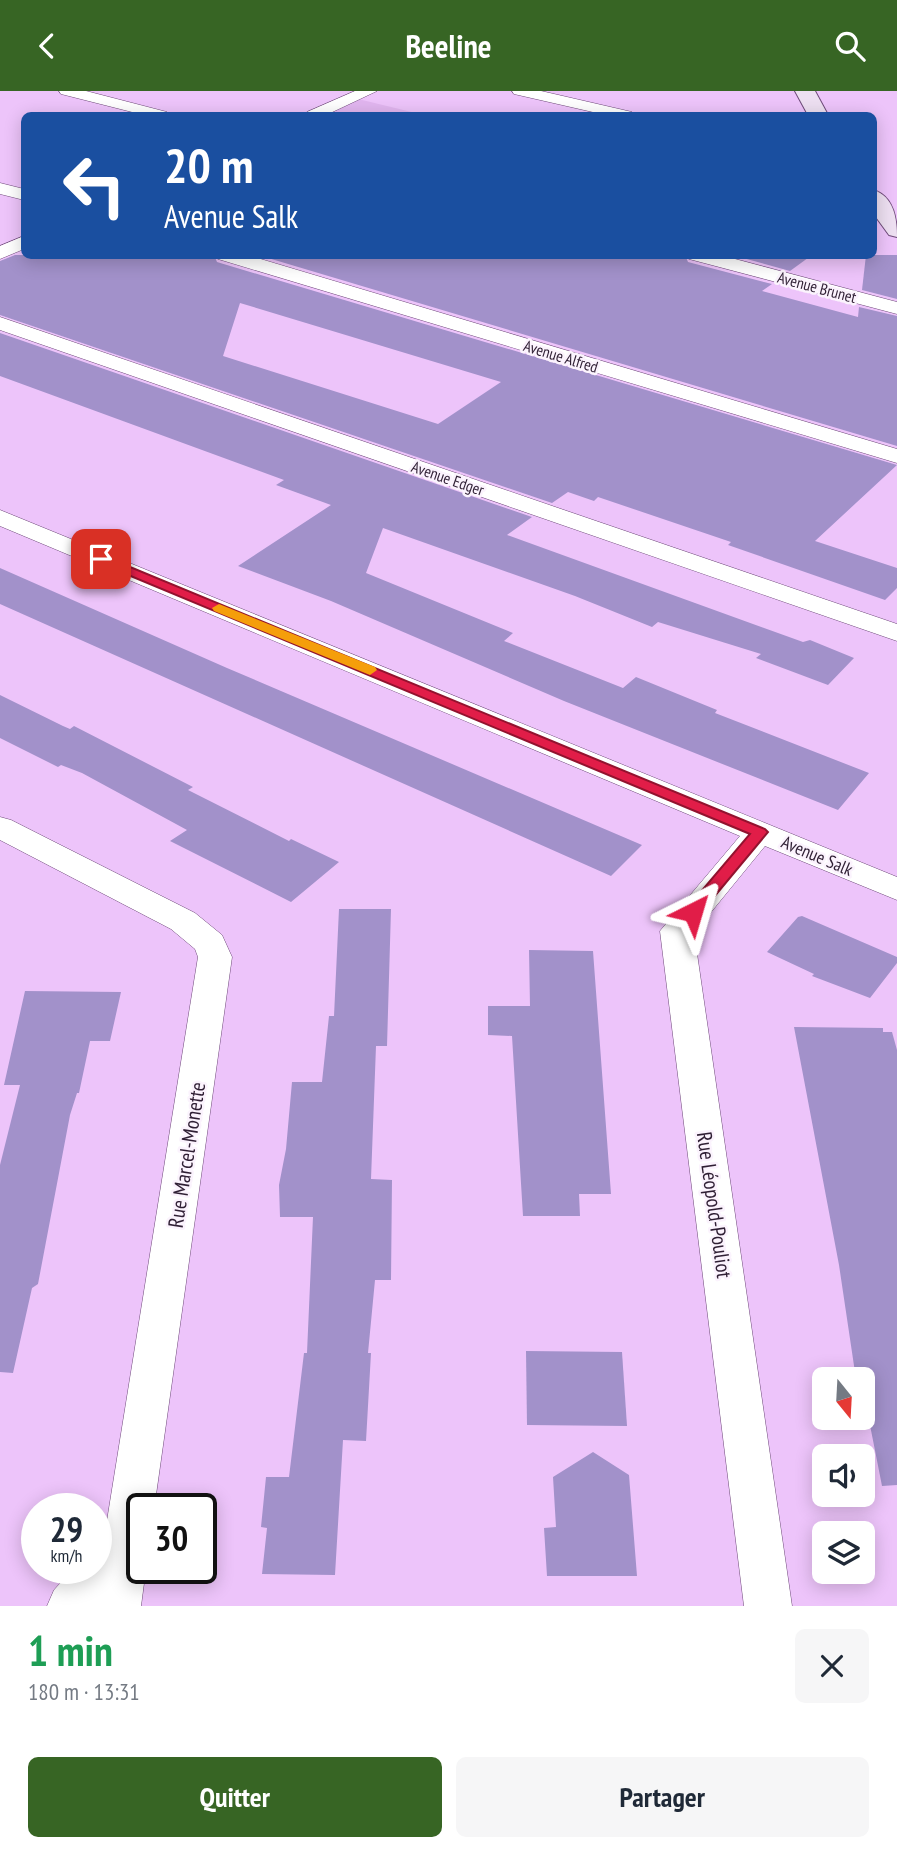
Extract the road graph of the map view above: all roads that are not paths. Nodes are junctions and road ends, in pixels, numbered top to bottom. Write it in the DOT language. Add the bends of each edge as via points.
graph roads {
  1 [pos="67,91"];
  2 [pos="369,91"];
  3 [pos="520,91"];
  4 [pos="805,91"];
  5 [pos="149,112"];
  6 [pos="320,112"];
  7 [pos="613,112"];
  8 [pos="816,112"];
  9 [pos="0,188"];
  10 [pos="21,194"];
  11 [pos="877,202"];
  12 [pos="897,230"];
  13 [pos="21,243"];
  14 [pos="0,253"];
  15 [pos="238,259"];
  16 [pos="711,259"];
  17 [pos="897,308"];
  18 [pos="0,323"];
  19 [pos="897,456"];
  20 [pos="0,517"];
  21 [pos="897,633"];
  22 [pos="0,827"];
  23 [pos="760,832"];
  24 [pos="897,889"];
  25 [pos="134,1493"];
  26 [pos="126,1543"];
  27 [pos="126,1548"];
  28 [pos="71,1606"];
  29 [pos="117,1606"];
  30 [pos="768,1606"];
  1 -- 5 [label="street"];
  2 -- 6 [label="street"];
  3 -- 7 [label="street"];
  4 -- 8 [label="street"];
  9 -- 10 [label="street"];
  11 -- 12 [label="street"];
  13 -- 14 [label="street"];
  15 -- 19 [label="street, Avenue Alfred"];
  16 -- 17 [label="street, Avenue Brunet"];
  18 -- 21 [label="street, Avenue Edger"];
  20 -- 23 [label="street, Avenue Salk"];
  22 -- 25 [label="street, Rue Marcel-Monette" via="183,921 210,943 215,957"];
  23 -- 24 [label="street, Avenue Salk"];
  23 -- 30 [label="street, Rue Léopold-Pouliot" via="677,932"];
  26 -- 28 [label="street"];
  27 -- 29 [label="street, Rue Marcel-Monette"];
}
